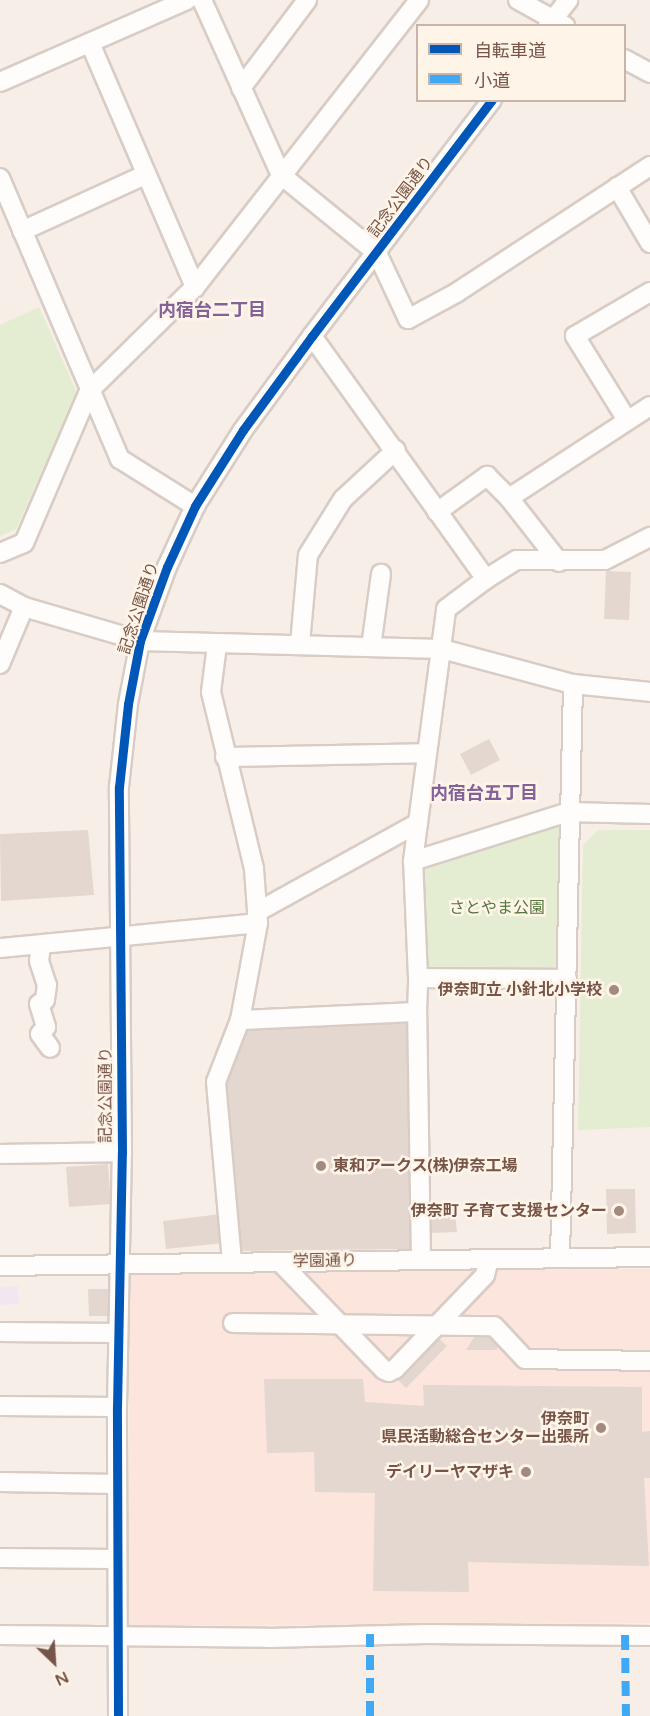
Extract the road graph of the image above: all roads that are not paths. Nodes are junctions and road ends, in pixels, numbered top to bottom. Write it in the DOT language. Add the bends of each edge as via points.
graph roads {
  1 [pos="187,0"];
  2 [pos="202,0"];
  3 [pos="307,0"];
  4 [pos="419,0"];
  5 [pos="518,0"];
  6 [pos="568,0"];
  7 [pos="156,6"];
  8 [pos="555,23"];
  9 [pos="90,44"];
  10 [pos="626,60"];
  11 [pos="649,70"];
  12 [pos="0,82"];
  13 [pos="242,88"];
  14 [pos="490,102"];
  15 [pos="650,166"];
  16 [pos="145,175"];
  17 [pos="281,175"];
  18 [pos="0,178"];
  19 [pos="617,187"];
  20 [pos="22,231"];
  21 [pos="650,243"];
  22 [pos="377,253"];
  23 [pos="195,287"];
  24 [pos="650,292"];
  25 [pos="312,336"];
  26 [pos="89,391"];
  27 [pos="650,406"];
  28 [pos="627,420"];
  29 [pos="396,450"];
  30 [pos="509,498"];
  31 [pos="195,506"];
  32 [pos="437,512"];
  33 [pos="650,537"];
  34 [pos="0,553"];
  35 [pos="560,562"];
  36 [pos="381,574"];
  37 [pos="486,579"];
  38 [pos="0,594"];
  39 [pos="24,607"];
  40 [pos="140,641"];
  41 [pos="300,644"];
  42 [pos="217,645"];
  43 [pos="371,647"];
  44 [pos="442,649"];
  45 [pos="0,664"];
  46 [pos="573,684"];
  47 [pos="650,692"];
  48 [pos="427,753"];
  49 [pos="225,757"];
  50 [pos="568,812"];
  51 [pos="650,814"];
  52 [pos="418,823"];
  53 [pos="413,861"];
  54 [pos="257,917"];
  55 [pos="121,938"];
  56 [pos="40,945"];
  57 [pos="0,948"];
  58 [pos="418,978"];
  59 [pos="567,979"];
  60 [pos="417,1012"];
  61 [pos="240,1020"];
  62 [pos="50,1048"];
  63 [pos="122,1152"];
  64 [pos="0,1154"];
  65 [pos="650,1257"];
  66 [pos="560,1258"];
  67 [pos="421,1259"];
  68 [pos="489,1259"];
  69 [pos="232,1261"];
  70 [pos="280,1262"];
  71 [pos="120,1263"];
  72 [pos="0,1266"];
  73 [pos="232,1323"];
  74 [pos="340,1324"];
  75 [pos="439,1324"];
  76 [pos="0,1332"];
  77 [pos="118,1333"];
  78 [pos="645,1361"];
  79 [pos="0,1406"];
  80 [pos="117,1407"];
  81 [pos="0,1482"];
  82 [pos="117,1484"];
  83 [pos="0,1558"];
  84 [pos="117,1559"];
  85 [pos="0,1635"];
  86 [pos="117,1636"];
  87 [pos="650,1636"];
  88 [pos="118,1716"];
  1 -- 7 [label="street"];
  2 -- 13 [label="street"];
  3 -- 13 [label="street"];
  4 -- 17 [label="street"];
  5 -- 8 [label="street"];
  6 -- 8 [label="street"];
  7 -- 9 [label="street"];
  9 -- 12 [label="street"];
  9 -- 16 [label="street"];
  10 -- 11 [label="street"];
  13 -- 17 [label="street"];
  14 -- 22 [label="street, 記念公園通り"];
  15 -- 19 [label="street"];
  16 -- 20 [label="street"];
  16 -- 23 [label="street"];
  17 -- 22 [label="street"];
  17 -- 23 [label="street"];
  18 -- 20 [label="street"];
  19 -- 21 [label="street"];
  19 -- 22 [label="street" via="456,293 408,319"];
  20 -- 26 [label="street"];
  22 -- 25 [label="street, 記念公園通り"];
  23 -- 26 [label="street"];
  24 -- 28 [label="street" via="575,336"];
  25 -- 29 [label="street"];
  25 -- 31 [label="street, 記念公園通り" via="243,430"];
  26 -- 31 [label="street" via="120,459"];
  26 -- 34 [label="street" via="24,543"];
  27 -- 28 [label="street"];
  28 -- 30 [label="street"];
  29 -- 32 [label="street"];
  29 -- 41 [label="street" via="344,500 308,555"];
  30 -- 32 [label="street" via="487,476"];
  30 -- 35 [label="street"];
  31 -- 40 [label="street, 記念公園通り"];
  32 -- 37 [label="street"];
  33 -- 35 [label="street" via="605,560"];
  35 -- 37 [label="street" via="517,560"];
  36 -- 43 [label="street"];
  37 -- 44 [label="street" via="446,609"];
  38 -- 39 [label="street"];
  39 -- 40 [label="street"];
  39 -- 45 [label="street"];
  40 -- 42 [label="street"];
  40 -- 55 [label="street, 記念公園通り" via="119,787"];
  41 -- 42 [label="street"];
  41 -- 43 [label="street"];
  42 -- 49 [label="street" via="211,693"];
  43 -- 44 [label="street"];
  44 -- 46 [label="street"];
  44 -- 48 [label="street"];
  46 -- 47 [label="street"];
  46 -- 50 [label="street"];
  48 -- 49 [label="street"];
  48 -- 52 [label="street"];
  49 -- 54 [label="street" via="254,869"];
  50 -- 51 [label="street"];
  50 -- 53 [label="street"];
  50 -- 59 [label="street"];
  52 -- 53 [label="street"];
  52 -- 54 [label="street"];
  53 -- 58 [label="street"];
  54 -- 55 [label="street"];
  54 -- 61 [label="street"];
  55 -- 56 [label="street"];
  55 -- 63 [label="street, 記念公園通り"];
  56 -- 57 [label="street"];
  56 -- 62 [label="street" via="39,961 47,985 45,1000 39,1004 46,1026 40,1034"];
  58 -- 59 [label="street"];
  58 -- 60 [label="street"];
  59 -- 66 [label="street"];
  60 -- 61 [label="street"];
  60 -- 67 [label="street"];
  61 -- 69 [label="street" via="216,1082"];
  63 -- 64 [label="street"];
  63 -- 71 [label="street, 記念公園通り"];
  65 -- 66 [label="street, 学園通り"];
  66 -- 68 [label="street, 学園通り"];
  67 -- 68 [label="street, 学園通り"];
  67 -- 70 [label="street, 学園通り"];
  68 -- 75 [label="street" via="485,1275"];
  69 -- 70 [label="street, 学園通り"];
  69 -- 71 [label="street, 学園通り"];
  70 -- 74 [label="street"];
  71 -- 72 [label="street, 学園通り"];
  71 -- 77 [label="street, 記念公園通り"];
  73 -- 74 [label="street"];
  74 -- 75 [label="street"];
  74 -- 75 [label="street" via="389,1371"];
  75 -- 78 [label="street" via="494,1326 525,1359"];
  76 -- 77 [label="street"];
  77 -- 80 [label="street, 記念公園通り"];
  79 -- 80 [label="street"];
  80 -- 82 [label="street, 記念公園通り"];
  81 -- 82 [label="street"];
  82 -- 84 [label="street, 記念公園通り"];
  83 -- 84 [label="street"];
  84 -- 86 [label="street, 記念公園通り"];
  85 -- 86 [label="street"];
  86 -- 87 [label="street"];
  86 -- 88 [label="street, 記念公園通り"];
}
